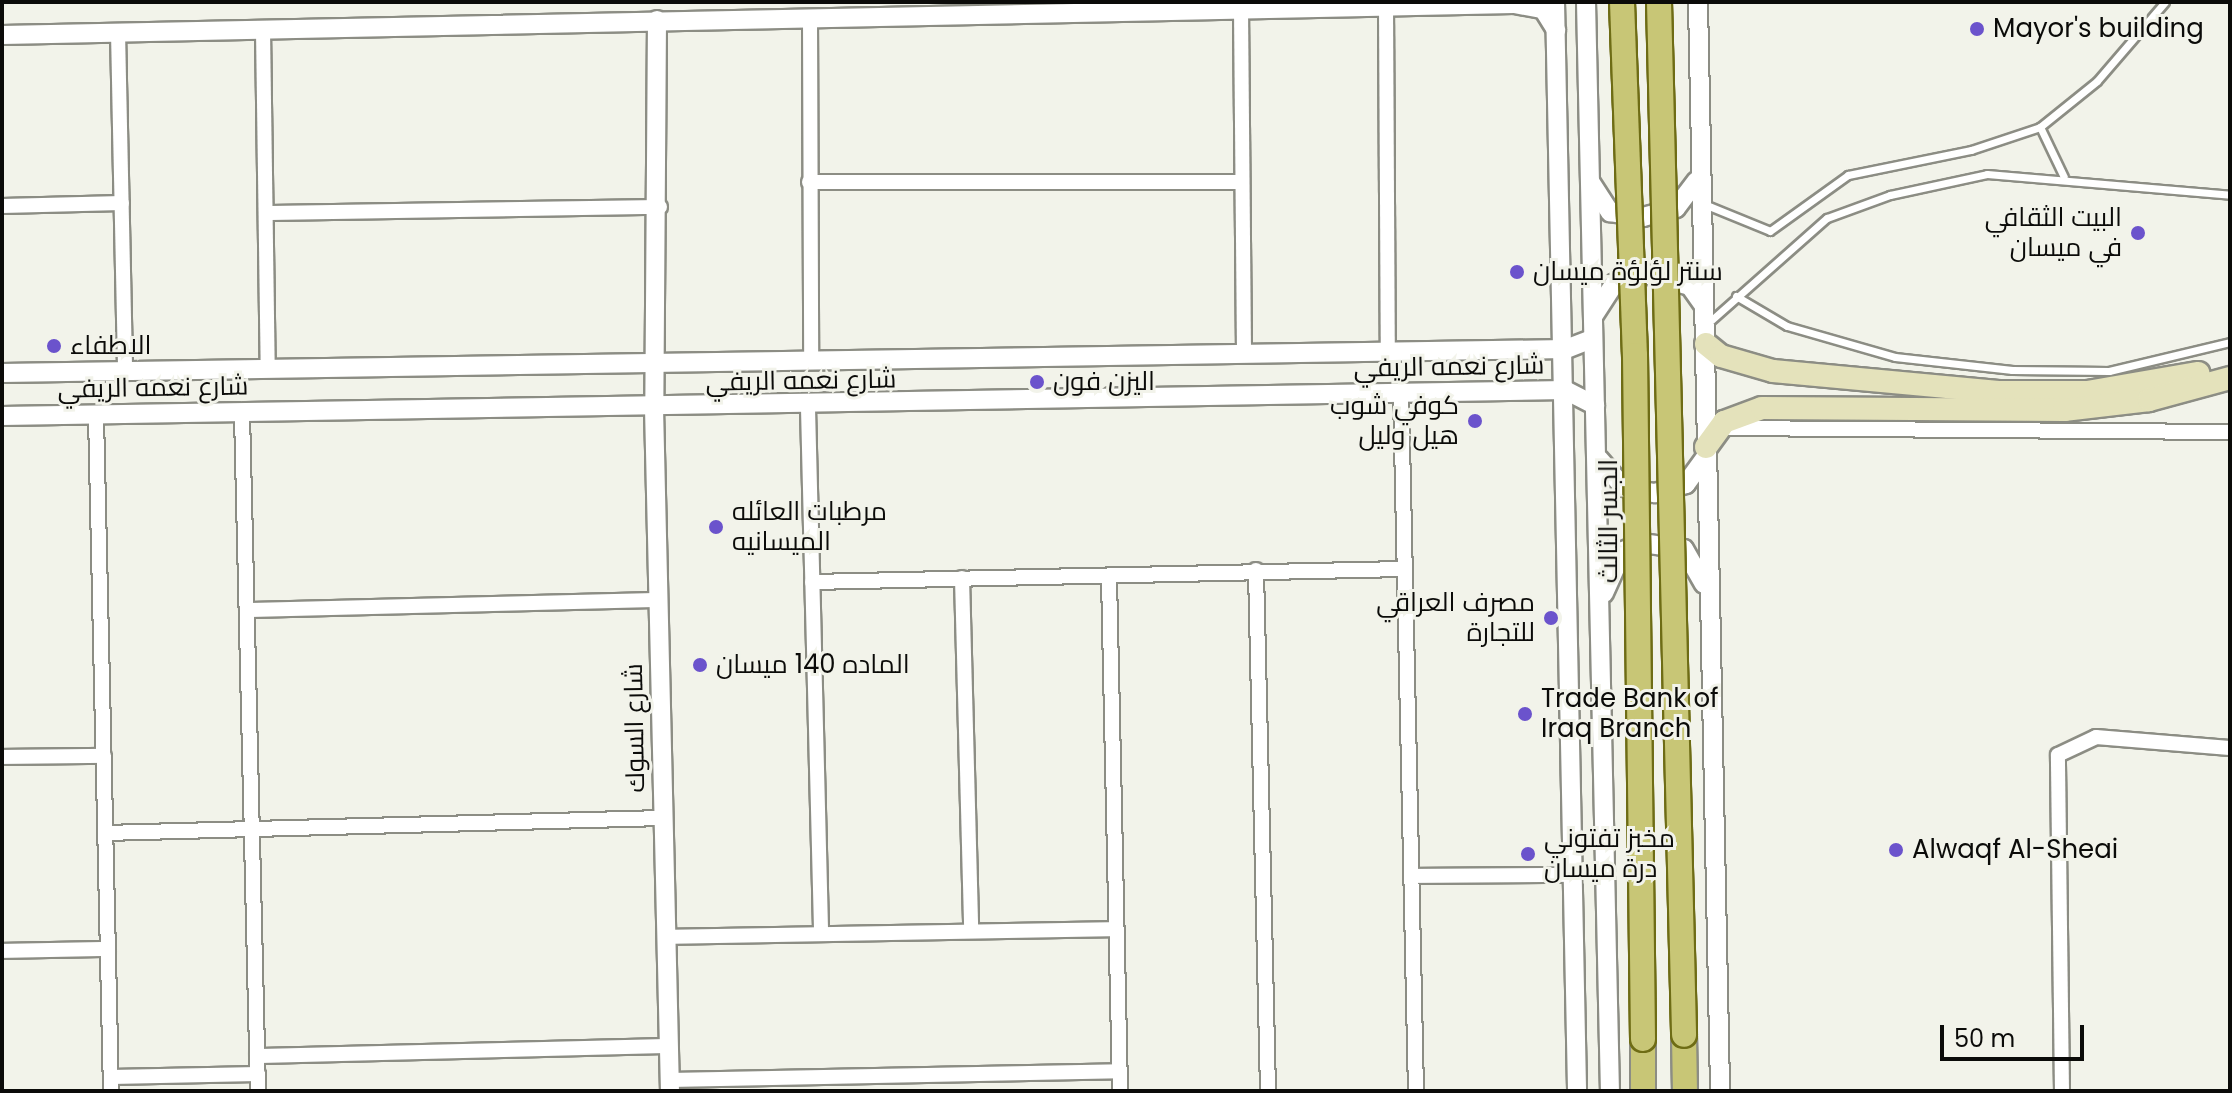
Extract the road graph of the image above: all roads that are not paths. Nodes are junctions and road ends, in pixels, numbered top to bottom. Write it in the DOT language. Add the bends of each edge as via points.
graph roads {
  1 [pos="1555,2"];
  2 [pos="1586,2"];
  3 [pos="1622,2"];
  4 [pos="1659,2"];
  5 [pos="1698,2"];
  6 [pos="1710,2"];
  7 [pos="2165,2"];
  8 [pos="1519,3"];
  9 [pos="1386,6"];
  10 [pos="1241,9"];
  11 [pos="862,10"];
  12 [pos="810,18"];
  13 [pos="657,20"];
  14 [pos="263,30"];
  15 [pos="1556,30"];
  16 [pos="118,32"];
  17 [pos="2,35"];
  18 [pos="1701,45"];
  19 [pos="1588,115"];
  20 [pos="1560,118"];
  21 [pos="2040,127"];
  22 [pos="1589,172"];
  23 [pos="1698,176"];
  24 [pos="2064,177"];
  25 [pos="809,182"];
  26 [pos="1242,182"];
  27 [pos="2230,195"];
  28 [pos="1698,200"];
  29 [pos="122,203"];
  30 [pos="2,206"];
  31 [pos="660,207"];
  32 [pos="270,213"];
  33 [pos="1736,296"];
  34 [pos="1706,326"];
  35 [pos="1592,335"];
  36 [pos="2230,342"];
  37 [pos="1566,349"];
  38 [pos="1388,352"];
  39 [pos="1244,355"];
  40 [pos="811,362"];
  41 [pos="654,365"];
  42 [pos="268,370"];
  43 [pos="125,371"];
  44 [pos="2,373"];
  45 [pos="2223,374"];
  46 [pos="1565,390"];
  47 [pos="1401,394"];
  48 [pos="1595,405"];
  49 [pos="654,408"];
  50 [pos="808,408"];
  51 [pos="242,414"];
  52 [pos="96,415"];
  53 [pos="2,416"];
  54 [pos="2230,432"];
  55 [pos="1708,447"];
  56 [pos="1597,453"];
  57 [pos="1405,569"];
  58 [pos="1256,570"];
  59 [pos="1109,577"];
  60 [pos="962,578"];
  61 [pos="812,582"];
  62 [pos="658,600"];
  63 [pos="247,610"];
  64 [pos="1708,619"];
  65 [pos="1600,624"];
  66 [pos="2230,748"];
  67 [pos="104,756"];
  68 [pos="2,757"];
  69 [pos="663,818"];
  70 [pos="252,828"];
  71 [pos="105,833"];
  72 [pos="1573,875"];
  73 [pos="1411,876"];
  74 [pos="971,929"];
  75 [pos="1116,929"];
  76 [pos="821,930"];
  77 [pos="666,937"];
  78 [pos="108,949"];
  79 [pos="2,951"];
  80 [pos="669,1046"];
  81 [pos="257,1056"];
  82 [pos="1120,1071"];
  83 [pos="258,1074"];
  84 [pos="841,1083"];
  85 [pos="111,1084"];
  86 [pos="669,1085"];
  87 [pos="258,1091"];
  88 [pos="1120,1091"];
  89 [pos="1268,1091"];
  90 [pos="1416,1091"];
  91 [pos="1577,1091"];
  92 [pos="1610,1091"];
  93 [pos="1643,1091"];
  94 [pos="1685,1091"];
  95 [pos="1720,1091"];
  96 [pos="2062,1091"];
  1 -- 15 [label="street"];
  2 -- 19 [label="street"];
  3 -- 93 [label="main road, الجسر الثالث, bridge" via="1635,355"];
  4 -- 94 [label="main road, bridge"];
  5 -- 18 [label="street"];
  6 -- 18 [label="street"];
  7 -- 21 [label="lane" via="2097,81"];
  8 -- 9 [label="street"];
  8 -- 15 [label="street" via="1543,9"];
  9 -- 10 [label="street"];
  9 -- 38 [label="street"];
  10 -- 11 [label="street"];
  10 -- 26 [label="street"];
  11 -- 12 [label="street"];
  12 -- 13 [label="street"];
  12 -- 25 [label="street"];
  13 -- 14 [label="street"];
  13 -- 31 [label="street, شارع السوك"];
  14 -- 16 [label="street"];
  14 -- 32 [label="street"];
  15 -- 20 [label="street"];
  16 -- 17 [label="street"];
  16 -- 29 [label="street"];
  18 -- 23 [label="street"];
  19 -- 20 [label="street"];
  19 -- 22 [label="street"];
  20 -- 37 [label="street"];
  21 -- 24 [label="lane"];
  21 -- 28 [label="lane" via="1971,150 1848,175 1770,231"];
  22 -- 23 [label="street" via="1610,212 1643,217 1676,208"];
  22 -- 35 [label="street"];
  23 -- 28 [label="street"];
  24 -- 27 [label="lane" via="2161,194"];
  24 -- 33 [label="lane" via="1987,174 1890,195 1827,218"];
  25 -- 26 [label="street"];
  25 -- 40 [label="street"];
  26 -- 39 [label="street"];
  28 -- 34 [label="street"];
  29 -- 30 [label="street"];
  29 -- 43 [label="street"];
  31 -- 32 [label="street"];
  31 -- 41 [label="street, شارع السوك"];
  32 -- 42 [label="street"];
  33 -- 34 [label="lane"];
  33 -- 36 [label="lane" via="1787,326 1895,357 2012,370 2109,371"];
  34 -- 35 [label="street" via="1690,286 1645,274 1605,293"];
  34 -- 45 [label="main road" via="1721,356 1773,371 2001,392 2087,392"];
  34 -- 55 [label="street"];
  35 -- 37 [label="street, شارع نعمه الريفي"];
  35 -- 48 [label="street"];
  37 -- 38 [label="street, شارع نعمه الريفي"];
  37 -- 46 [label="street"];
  38 -- 39 [label="street, شارع نعمه الريفي"];
  39 -- 40 [label="street, شارع نعمه الريفي"];
  40 -- 41 [label="street, شارع نعمه الريفي"];
  41 -- 42 [label="street, شارع نعمه الريفي"];
  41 -- 49 [label="street, شارع السوك"];
  42 -- 43 [label="street, شارع نعمه الريفي"];
  43 -- 44 [label="street, شارع نعمه الريفي"];
  45 -- 55 [label="main road" via="2064,410 1783,405 1741,413"];
  46 -- 47 [label="street, شارع نعمه الريفي"];
  46 -- 48 [label="street, شارع نعمه الريفي"];
  46 -- 72 [label="street"];
  47 -- 50 [label="street, شارع نعمه الريفي"];
  47 -- 57 [label="street"];
  48 -- 56 [label="street"];
  49 -- 50 [label="street, شارع نعمه الريفي"];
  49 -- 51 [label="street, شارع نعمه الريفي"];
  49 -- 62 [label="street, شارع السوك"];
  50 -- 61 [label="street"];
  51 -- 52 [label="street, شارع نعمه الريفي"];
  51 -- 63 [label="street"];
  52 -- 53 [label="street, شارع نعمه الريفي"];
  52 -- 67 [label="street"];
  54 -- 55 [label="street" via="1746,426"];
  55 -- 56 [label="street" via="1686,484 1655,493 1623,487"];
  55 -- 64 [label="street"];
  56 -- 65 [label="street"];
  57 -- 58 [label="street"];
  57 -- 73 [label="street"];
  58 -- 59 [label="street"];
  58 -- 89 [label="street"];
  59 -- 60 [label="street"];
  59 -- 75 [label="street"];
  60 -- 61 [label="street"];
  60 -- 74 [label="street"];
  61 -- 76 [label="street"];
  62 -- 63 [label="street"];
  62 -- 69 [label="street, شارع السوك"];
  63 -- 70 [label="street"];
  64 -- 65 [label="street" via="1697,566 1684,549 1655,542 1623,551 1616,561"];
  64 -- 95 [label="street"];
  65 -- 92 [label="street"];
  66 -- 96 [label="street" via="2096,737 2058,755"];
  67 -- 68 [label="street"];
  67 -- 71 [label="street"];
  69 -- 70 [label="street"];
  69 -- 77 [label="street, شارع السوك"];
  70 -- 71 [label="street"];
  70 -- 81 [label="street"];
  71 -- 78 [label="street"];
  72 -- 73 [label="street"];
  72 -- 91 [label="street"];
  73 -- 90 [label="street"];
  74 -- 75 [label="street"];
  74 -- 76 [label="street"];
  75 -- 82 [label="street"];
  76 -- 77 [label="street"];
  77 -- 80 [label="street, شارع السوك"];
  78 -- 79 [label="street"];
  78 -- 85 [label="street"];
  80 -- 81 [label="street"];
  80 -- 86 [label="street, شارع السوك"];
  81 -- 83 [label="street"];
  82 -- 84 [label="street"];
  82 -- 88 [label="street"];
  83 -- 85 [label="street"];
  83 -- 87 [label="street"];
  84 -- 86 [label="street"];
}
